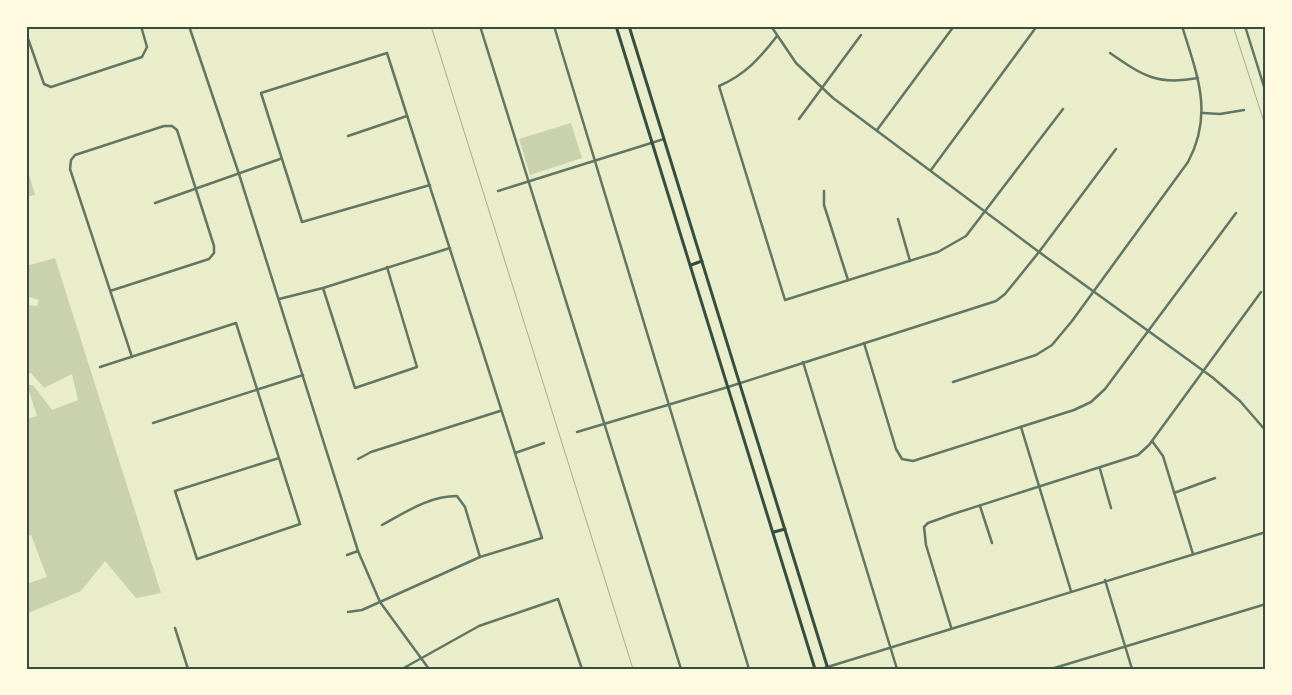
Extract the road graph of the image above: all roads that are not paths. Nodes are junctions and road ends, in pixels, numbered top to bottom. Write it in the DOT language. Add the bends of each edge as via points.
graph roads {
  1 [pos="141,26"];
  2 [pos="189,26"];
  3 [pos="480,26"];
  4 [pos="554,26"];
  5 [pos="616,26"];
  6 [pos="629,26"];
  7 [pos="771,26"];
  8 [pos="954,26"];
  9 [pos="1037,26"];
  10 [pos="1182,26"];
  11 [pos="1245,26"];
  12 [pos="27,35"];
  13 [pos="861,35"];
  14 [pos="777,36"];
  15 [pos="1110,53"];
  16 [pos="1198,78"];
  17 [pos="822,88"];
  18 [pos="1266,93"];
  19 [pos="1063,109"];
  20 [pos="1244,110"];
  21 [pos="1203,113"];
  22 [pos="407,116"];
  23 [pos="799,119"];
  24 [pos="877,130"];
  25 [pos="348,136"];
  26 [pos="664,139"];
  27 [pos="653,142"];
  28 [pos="1116,149"];
  29 [pos="280,159"];
  30 [pos="595,160"];
  31 [pos="931,170"];
  32 [pos="239,174"];
  33 [pos="528,182"];
  34 [pos="430,185"];
  35 [pos="196,189"];
  36 [pos="498,191"];
  37 [pos="824,191"];
  38 [pos="155,203"];
  39 [pos="986,211"];
  40 [pos="1236,213"];
  41 [pos="898,219"];
  42 [pos="450,248"];
  43 [pos="1039,252"];
  44 [pos="702,261"];
  45 [pos="910,261"];
  46 [pos="691,265"];
  47 [pos="387,267"];
  48 [pos="848,280"];
  49 [pos="323,288"];
  50 [pos="1094,290"];
  51 [pos="110,291"];
  52 [pos="1262,292"];
  53 [pos="279,299"];
  54 [pos="1148,331"];
  55 [pos="864,343"];
  56 [pos="132,357"];
  57 [pos="803,362"];
  58 [pos="100,367"];
  59 [pos="1203,371"];
  60 [pos="303,375"];
  61 [pos="953,382"];
  62 [pos="740,383"];
  63 [pos="728,387"];
  64 [pos="257,390"];
  65 [pos="668,404"];
  66 [pos="500,411"];
  67 [pos="153,423"];
  68 [pos="603,424"];
  69 [pos="1021,427"];
  70 [pos="1266,431"];
  71 [pos="577,432"];
  72 [pos="1152,441"];
  73 [pos="544,443"];
  74 [pos="515,452"];
  75 [pos="280,458"];
  76 [pos="358,459"];
  77 [pos="1100,469"];
  78 [pos="1215,478"];
  79 [pos="1040,487"];
  80 [pos="1174,493"];
  81 [pos="980,506"];
  82 [pos="1111,508"];
  83 [pos="382,525"];
  84 [pos="785,529"];
  85 [pos="774,532"];
  86 [pos="1266,532"];
  87 [pos="992,543"];
  88 [pos="358,551"];
  89 [pos="347,554"];
  90 [pos="1193,554"];
  91 [pos="480,557"];
  92 [pos="1105,580"];
  93 [pos="1071,591"];
  94 [pos="380,602"];
  95 [pos="1266,604"];
  96 [pos="348,612"];
  97 [pos="951,627"];
  98 [pos="175,628"];
  99 [pos="890,646"];
  100 [pos="1125,646"];
  101 [pos="422,659"];
  102 [pos="828,668"];
  103 [pos="188,669"];
  104 [pos="402,669"];
  105 [pos="429,669"];
  106 [pos="576,669"];
  107 [pos="582,669"];
  108 [pos="681,669"];
  109 [pos="749,669"];
  110 [pos="815,669"];
  111 [pos="821,669"];
  112 [pos="897,669"];
  113 [pos="1051,669"];
  114 [pos="1132,669"];
  1 -- 12 [label="street" via="147,47 142,57 52,87 44,84"];
  2 -- 32 [label="street"];
  3 -- 33 [label="street"];
  4 -- 30 [label="street"];
  5 -- 27 [label="main road"];
  6 -- 26 [label="main road"];
  7 -- 14 [label="street"];
  8 -- 24 [label="street"];
  9 -- 31 [label="street"];
  10 -- 16 [label="street"];
  11 -- 18 [label="street"];
  13 -- 17 [label="street"];
  14 -- 17 [label="street" via="796,62"];
  14 -- 48 [label="street" via="751,68 718,86 785,300"];
  15 -- 16 [label="street" via="1152,78 1171,82"];
  16 -- 21 [label="street"];
  17 -- 23 [label="street"];
  17 -- 24 [label="street"];
  19 -- 39 [label="street"];
  20 -- 21 [label="street"];
  21 -- 50 [label="street" via="1198,142 1188,162"];
  22 -- 25 [label="street"];
  22 -- 29 [label="street" via="387,53 260,94"];
  22 -- 34 [label="street"];
  24 -- 31 [label="street"];
  26 -- 27 [label="street"];
  26 -- 44 [label="main road"];
  27 -- 30 [label="street"];
  27 -- 46 [label="main road"];
  28 -- 43 [label="street"];
  29 -- 32 [label="street"];
  29 -- 34 [label="street" via="302,222"];
  30 -- 33 [label="street"];
  30 -- 65 [label="street"];
  31 -- 39 [label="street"];
  32 -- 35 [label="street"];
  32 -- 53 [label="street"];
  33 -- 36 [label="street"];
  33 -- 68 [label="street"];
  34 -- 42 [label="street"];
  35 -- 38 [label="street"];
  35 -- 51 [label="street" via="214,246 214,253 209,259"];
  35 -- 51 [label="street" via="177,130 172,126 76,155 71,160 70,169"];
  37 -- 48 [label="street" via="824,205"];
  39 -- 43 [label="street"];
  39 -- 45 [label="street" via="957,243"];
  40 -- 54 [label="street"];
  41 -- 45 [label="street"];
  42 -- 47 [label="street"];
  42 -- 66 [label="street"];
  43 -- 50 [label="street"];
  43 -- 55 [label="street" via="996,301"];
  44 -- 46 [label="main road"];
  44 -- 62 [label="main road"];
  45 -- 48 [label="street"];
  46 -- 63 [label="main road"];
  47 -- 49 [label="street"];
  47 -- 49 [label="street" via="417,367 354,388"];
  49 -- 53 [label="street"];
  50 -- 54 [label="street"];
  50 -- 61 [label="street" via="1060,336 1042,352"];
  51 -- 56 [label="street"];
  52 -- 59 [label="street"];
  53 -- 60 [label="street"];
  54 -- 59 [label="street"];
  54 -- 69 [label="street" via="1105,389 1091,402"];
  55 -- 57 [label="street"];
  55 -- 69 [label="street" via="902,460"];
  56 -- 58 [label="street"];
  56 -- 64 [label="street" via="236,323"];
  57 -- 62 [label="street"];
  57 -- 99 [label="street"];
  59 -- 70 [label="street" via="1240,401"];
  59 -- 72 [label="street"];
  60 -- 64 [label="street"];
  60 -- 88 [label="street"];
  62 -- 63 [label="street"];
  62 -- 84 [label="main road"];
  63 -- 65 [label="street"];
  63 -- 85 [label="main road"];
  64 -- 67 [label="street"];
  64 -- 75 [label="street"];
  65 -- 68 [label="street"];
  65 -- 109 [label="street"];
  66 -- 74 [label="street"];
  66 -- 76 [label="street"];
  68 -- 71 [label="street"];
  68 -- 108 [label="street"];
  69 -- 79 [label="street"];
  72 -- 77 [label="street" via="1138,455"];
  72 -- 80 [label="street" via="1163,456"];
  73 -- 74 [label="street"];
  74 -- 91 [label="street" via="542,538"];
  75 -- 75 [label="street" via="175,491 197,558 300,524"];
  77 -- 79 [label="street"];
  77 -- 82 [label="street"];
  78 -- 80 [label="street"];
  79 -- 81 [label="street"];
  79 -- 93 [label="street"];
  80 -- 90 [label="street"];
  81 -- 87 [label="street"];
  81 -- 97 [label="street" via="924,527"];
  83 -- 91 [label="street" via="418,505 445,496 457,496 465,506"];
  84 -- 85 [label="main road"];
  84 -- 102 [label="main road"];
  85 -- 110 [label="main road"];
  86 -- 90 [label="street"];
  88 -- 89 [label="street"];
  88 -- 94 [label="street"];
  90 -- 92 [label="street"];
  91 -- 94 [label="street"];
  92 -- 93 [label="street"];
  92 -- 100 [label="street"];
  93 -- 97 [label="street"];
  94 -- 96 [label="street"];
  94 -- 101 [label="street"];
  95 -- 100 [label="street"];
  97 -- 99 [label="street"];
  98 -- 103 [label="street"];
  99 -- 102 [label="street"];
  99 -- 112 [label="street"];
  100 -- 113 [label="street"];
  100 -- 114 [label="street"];
  101 -- 104 [label="street"];
  101 -- 105 [label="street"];
  101 -- 107 [label="street" via="479,626 558,600"];
  102 -- 111 [label="street"];
  106 -- 107 [label="street"];
}
